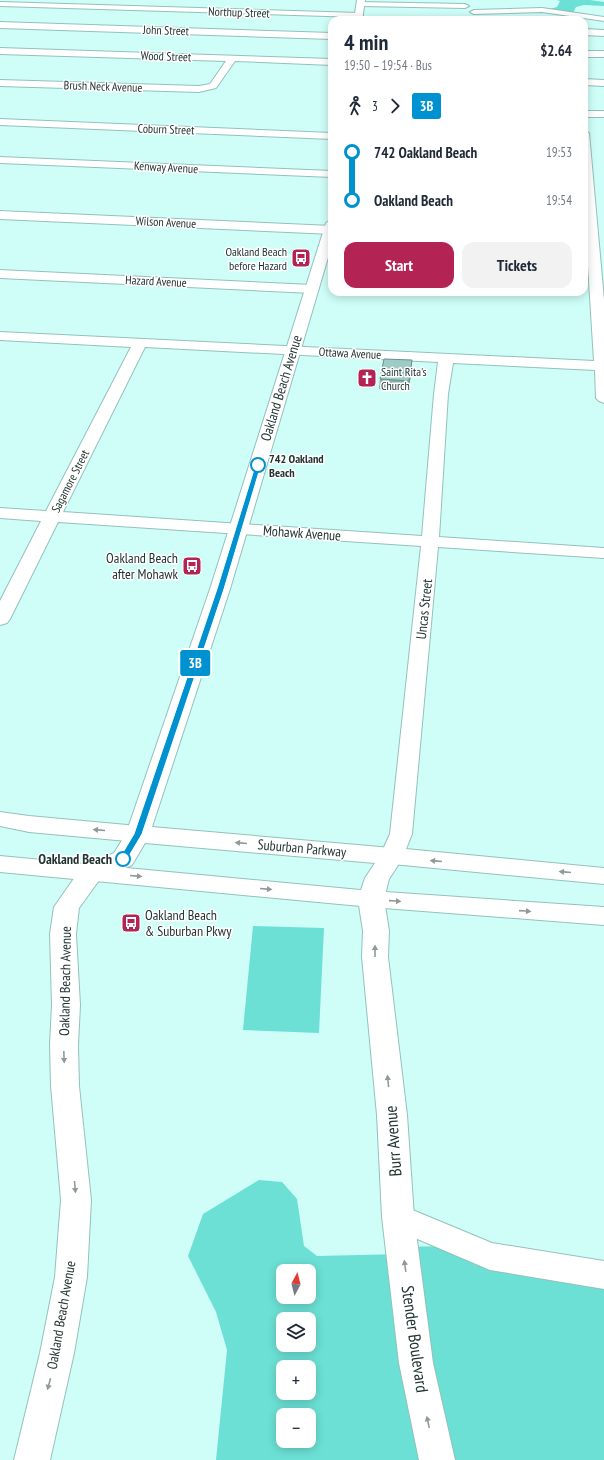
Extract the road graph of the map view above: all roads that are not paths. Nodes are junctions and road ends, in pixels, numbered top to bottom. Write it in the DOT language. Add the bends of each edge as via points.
graph roads {
  1 [pos="361,2"];
  2 [pos="462,3"];
  3 [pos="4,4"];
  4 [pos="474,12"];
  5 [pos="358,16"];
  6 [pos="478,16"];
  7 [pos="583,16"];
  8 [pos="328,17"];
  9 [pos="588,17"];
  10 [pos="604,19"];
  11 [pos="0,26"];
  12 [pos="588,32"];
  13 [pos="604,33"];
  14 [pos="328,36"];
  15 [pos="0,51"];
  16 [pos="588,54"];
  17 [pos="604,54"];
  18 [pos="232,58"];
  19 [pos="328,62"];
  20 [pos="588,82"];
  21 [pos="0,83"];
  22 [pos="604,83"];
  23 [pos="588,114"];
  24 [pos="604,114"];
  25 [pos="0,122"];
  26 [pos="328,136"];
  27 [pos="0,160"];
  28 [pos="328,174"];
  29 [pos="0,215"];
  30 [pos="588,221"];
  31 [pos="328,228"];
  32 [pos="328,237"];
  33 [pos="589,240"];
  34 [pos="600,265"];
  35 [pos="0,274"];
  36 [pos="312,288"];
  37 [pos="2,338"];
  38 [pos="140,343"];
  39 [pos="293,350"];
  40 [pos="446,359"];
  41 [pos="603,366"];
  42 [pos="604,398"];
  43 [pos="0,513"];
  44 [pos="52,516"];
  45 [pos="239,529"];
  46 [pos="430,542"];
  47 [pos="604,553"];
  48 [pos="0,619"];
  49 [pos="0,819"];
  50 [pos="138,834"];
  51 [pos="392,856"];
  52 [pos="0,864"];
  53 [pos="91,873"];
  54 [pos="604,876"];
  55 [pos="371,900"];
  56 [pos="604,916"];
  57 [pos="398,1217"];
  58 [pos="604,1276"];
  59 [pos="32,1460"];
  60 [pos="437,1460"];
  1 -- 2 [label="street"];
  1 -- 5 [label="street"];
  2 -- 4 [label="street"];
  3 -- 8 [label="street, Northup Street"];
  4 -- 6 [label="street"];
  4 -- 7 [label="street" via="542,10"];
  9 -- 10 [label="street"];
  11 -- 14 [label="street, John Street"];
  12 -- 13 [label="street"];
  15 -- 18 [label="street, Wood Street"];
  16 -- 17 [label="street"];
  18 -- 19 [label="street, Wood Street"];
  18 -- 21 [label="street, Brush Neck Avenue" via="216,83 207,88 187,90"];
  20 -- 22 [label="street"];
  23 -- 24 [label="street"];
  25 -- 26 [label="street, Coburn Street"];
  27 -- 28 [label="street, Kenway Avenue"];
  29 -- 31 [label="street, Wilson Avenue"];
  30 -- 33 [label="street"];
  32 -- 36 [label="street, Oakland Beach Avenue"];
  33 -- 34 [label="street"];
  34 -- 41 [label="street"];
  35 -- 36 [label="street, Hazard Avenue"];
  36 -- 39 [label="street, Oakland Beach Avenue"];
  37 -- 38 [label="street, Ottawa Avenue"];
  38 -- 39 [label="street, Ottawa Avenue"];
  38 -- 44 [label="street, Sagamore Street"];
  39 -- 40 [label="street, Ottawa Avenue"];
  39 -- 45 [label="street, Oakland Beach Avenue"];
  40 -- 41 [label="street, Ottawa Avenue"];
  40 -- 46 [label="street, Uncas Street"];
  41 -- 42 [label="street"];
  43 -- 44 [label="street, Mohawk Avenue"];
  44 -- 45 [label="street, Mohawk Avenue"];
  44 -- 48 [label="street, Sagamore Street"];
  45 -- 46 [label="street, Mohawk Avenue"];
  45 -- 50 [label="street, Oakland Beach Avenue"];
  46 -- 47 [label="street, Mohawk Avenue"];
  46 -- 51 [label="street, Uncas Street" via="401,834"];
  50 -- 49 [label="street, Suburban Parkway, one-way"];
  51 -- 50 [label="street, Suburban Parkway, one-way"];
  50 -- 53 [label="street, Oakland Beach Avenue" via="123,859"];
  54 -- 51 [label="street, Suburban Parkway, one-way"];
  51 -- 55 [label="street, Burr Avenue" via="377,878"];
  52 -- 53 [label="street"];
  53 -- 55 [label="street, one-way"];
  53 -- 59 [label="street, Oakland Beach Avenue, one-way" via="67,907 63,934 66,1005 65,1086 76,1200 71,1277 57,1353"];
  55 -- 56 [label="street, one-way"];
  57 -- 55 [label="street, Burr Avenue, one-way" via="392,1115"];
  57 -- 58 [label="street" via="490,1256"];
  60 -- 57 [label="street, Stender Boulevard, one-way" via="416,1363"];
}
